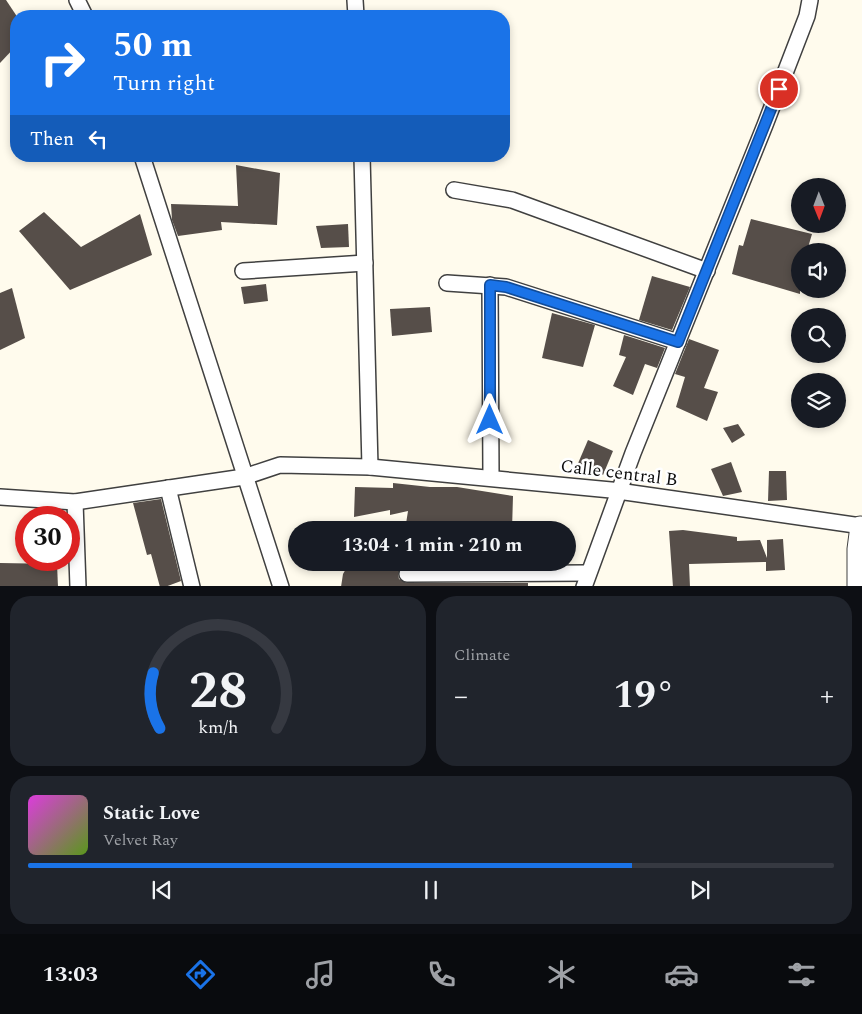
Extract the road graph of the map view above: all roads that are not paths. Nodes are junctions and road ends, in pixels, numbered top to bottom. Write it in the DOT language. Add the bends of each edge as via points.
graph roads {
  1 [pos="810,0"];
  2 [pos="144,162"];
  3 [pos="362,162"];
  4 [pos="454,190"];
  5 [pos="365,263"];
  6 [pos="243,271"];
  7 [pos="707,271"];
  8 [pos="447,283"];
  9 [pos="490,285"];
  10 [pos="678,342"];
  11 [pos="370,467"];
  12 [pos="244,477"];
  13 [pos="490,478"];
  14 [pos="168,488"];
  15 [pos="0,497"];
  16 [pos="75,502"];
  17 [pos="861,526"];
  18 [pos="407,574"];
  19 [pos="586,580"];
  20 [pos="78,586"];
  21 [pos="192,586"];
  22 [pos="281,586"];
  23 [pos="857,586"];
  1 -- 7 [label="street" via="776,98"];
  2 -- 12 [label="street"];
  3 -- 5 [label="street"];
  4 -- 7 [label="street" via="512,200"];
  5 -- 6 [label="street"];
  5 -- 11 [label="street"];
  7 -- 10 [label="street"];
  8 -- 9 [label="street"];
  9 -- 10 [label="street" via="506,287"];
  9 -- 13 [label="street"];
  10 -- 19 [label="street"];
  11 -- 12 [label="street, Calle central B" via="280,465"];
  11 -- 13 [label="street, Calle central B"];
  12 -- 14 [label="street, Calle central B"];
  12 -- 22 [label="street"];
  13 -- 17 [label="street, Calle central B" via="611,490"];
  14 -- 16 [label="street, Calle central B"];
  14 -- 21 [label="street"];
  15 -- 16 [label="street, Calle central B"];
  16 -- 20 [label="street"];
  17 -- 23 [label="street"];
  18 -- 19 [label="street"];
}
